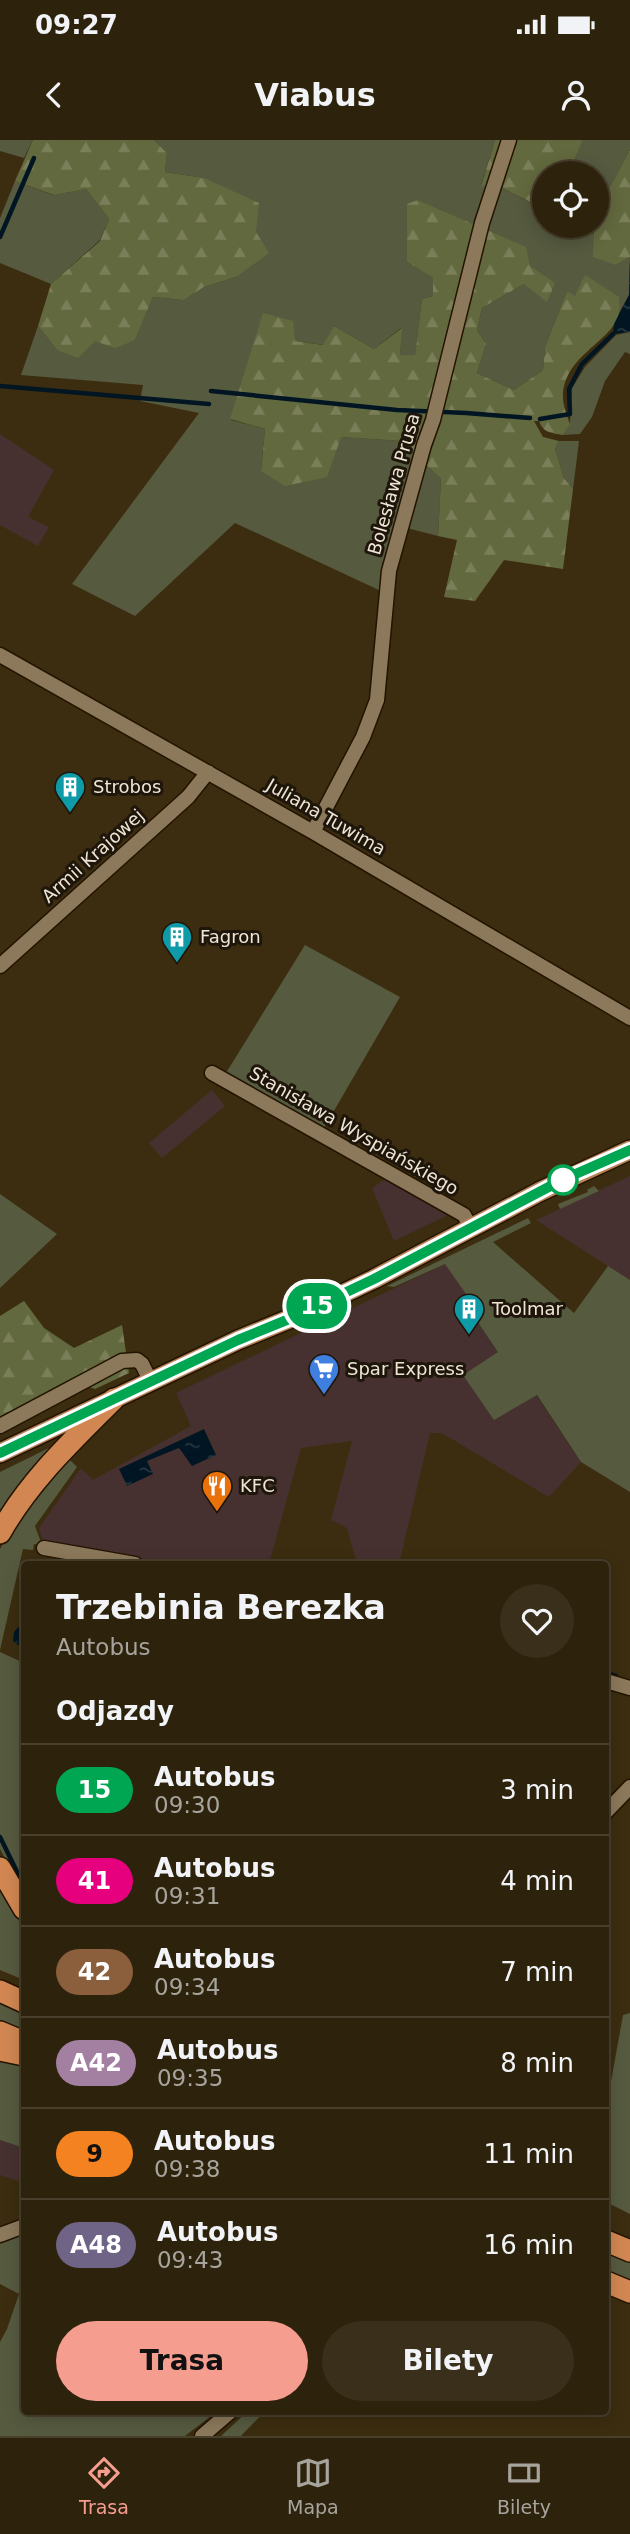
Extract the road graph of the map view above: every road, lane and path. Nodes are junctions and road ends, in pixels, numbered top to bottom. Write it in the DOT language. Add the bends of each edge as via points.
graph roads {
  1 [pos="509,140"];
  2 [pos="0,655"];
  3 [pos="208,772"];
  4 [pos="313,832"];
  5 [pos="0,966"];
  6 [pos="630,1017"];
  7 [pos="212,1073"];
  8 [pos="630,1150"];
  9 [pos="471,1228"];
  10 [pos="151,1381"];
  11 [pos="114,1399"];
  12 [pos="0,1426"];
  13 [pos="0,1453"];
  14 [pos="0,1533"];
  15 [pos="44,1548"];
  16 [pos="118,1561"];
  17 [pos="609,1682"];
  18 [pos="630,1688"];
  19 [pos="630,1787"];
  20 [pos="609,1809"];
  21 [pos="0,1868"];
  22 [pos="21,1904"];
  23 [pos="0,1991"];
  24 [pos="21,2001"];
  25 [pos="0,2032"];
  26 [pos="21,2041"];
  27 [pos="0,2050"];
  28 [pos="21,2054"];
  29 [pos="21,2227"];
  30 [pos="0,2235"];
  31 [pos="609,2242"];
  32 [pos="630,2251"];
  33 [pos="609,2282"];
  34 [pos="609,2283"];
  35 [pos="630,2284"];
  36 [pos="630,2292"];
  37 [pos="226,2415"];
  38 [pos="202,2436"];
  1 -- 4 [label="street, Bolesława Prusa" via="482,223 389,571 377,700 363,737"];
  2 -- 3 [label="street, Juliana Tuwima"];
  3 -- 4 [label="street, Juliana Tuwima"];
  3 -- 5 [label="street, Armii Krajowej" via="188,797"];
  4 -- 6 [label="street, Juliana Tuwima"];
  7 -- 9 [label="street, Stanisława Wyspiańskiego" via="464,1215"];
  8 -- 9 [label="main road"];
  9 -- 10 [label="main road" via="374,1279"];
  10 -- 11 [label="main road"];
  10 -- 12 [label="street" via="142,1364 122,1361"];
  11 -- 13 [label="main road"];
  11 -- 14 [label="highway" via="40,1474"];
  15 -- 16 [label="street"];
  17 -- 18 [label="street"];
  19 -- 20 [label="street"];
  21 -- 22 [label="highway"];
  23 -- 24 [label="highway"];
  25 -- 26 [label="highway"];
  27 -- 28 [label="highway"];
  29 -- 30 [label="street"];
  31 -- 32 [label="highway"];
  33 -- 35 [label="highway"];
  34 -- 36 [label="highway"];
  37 -- 38 [label="street"];
}
